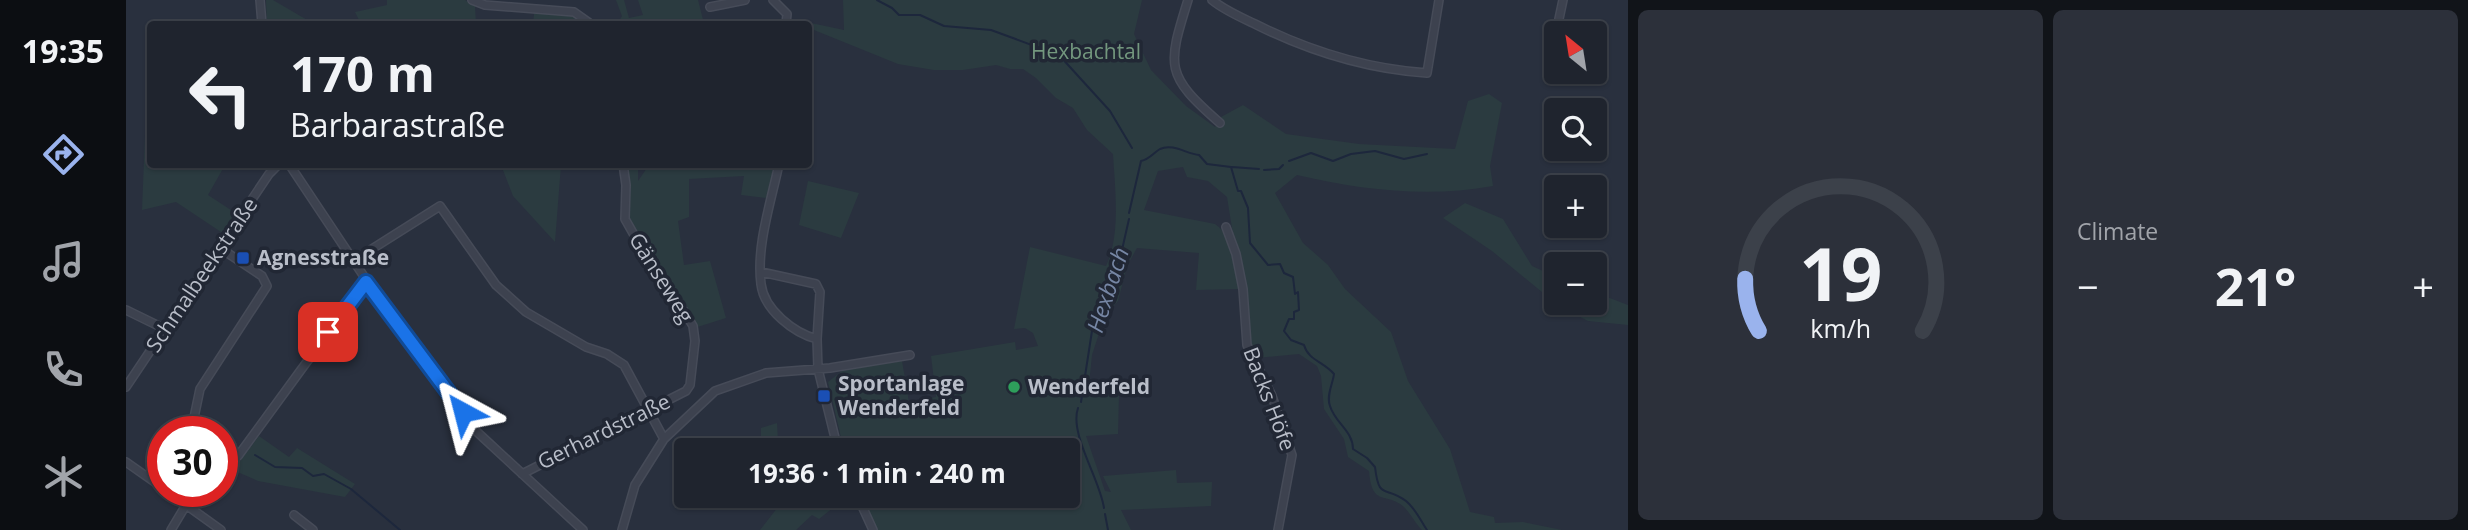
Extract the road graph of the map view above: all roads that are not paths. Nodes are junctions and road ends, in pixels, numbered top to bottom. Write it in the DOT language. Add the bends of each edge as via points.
graph roads {
  1 [pos="260,0"];
  2 [pos="472,0"];
  3 [pos="745,0"];
  4 [pos="772,0"];
  5 [pos="1188,0"];
  6 [pos="1212,0"];
  7 [pos="1439,0"];
  8 [pos="1563,0"];
  9 [pos="710,7"];
  10 [pos="262,21"];
  11 [pos="587,21"];
  12 [pos="786,21"];
  13 [pos="1559,21"];
  14 [pos="1220,123"];
  15 [pos="275,168"];
  16 [pos="292,168"];
  17 [pos="624,168"];
  18 [pos="778,168"];
  19 [pos="1226,227"];
  20 [pos="220,248"];
  21 [pos="353,261"];
  22 [pos="761,272"];
  23 [pos="366,282"];
  24 [pos="126,310"];
  25 [pos="166,329"];
  26 [pos="817,339"];
  27 [pos="910,355"];
  28 [pos="818,369"];
  29 [pos="126,387"];
  30 [pos="686,391"];
  31 [pos="649,411"];
  32 [pos="194,416"];
  33 [pos="835,438"];
  34 [pos="664,439"];
  35 [pos="238,456"];
  36 [pos="126,462"];
  37 [pos="522,474"];
  38 [pos="147,477"];
  39 [pos="185,507"];
  40 [pos="189,507"];
  41 [pos="863,508"];
  42 [pos="294,515"];
  43 [pos="171,530"];
  44 [pos="221,530"];
  45 [pos="313,530"];
  46 [pos="583,530"];
  47 [pos="622,530"];
  48 [pos="873,530"];
  49 [pos="1278,530"];
  1 -- 10 [label="street"];
  2 -- 11 [label="street" via="574,12"];
  3 -- 9 [label="street"];
  4 -- 12 [label="street" via="787,14"];
  5 -- 14 [label="street" via="1173,47 1173,62 1188,94"];
  6 -- 7 [label="street" via="1302,45 1367,65 1427,73"];
  8 -- 13 [label="street"];
  15 -- 20 [label="street, Schmalbeekstraße"];
  16 -- 21 [label="street"];
  17 -- 30 [label="street, Gänseweg" via="625,219 693,326 695,341"];
  18 -- 22 [label="street"];
  19 -- 49 [label="street, Backs Höfe" via="1236,254 1247,345 1272,396 1292,455"];
  20 -- 25 [label="street, Schmalbeekstraße"];
  20 -- 32 [label="street" via="262,276 267,286 200,389"];
  21 -- 23 [label="street"];
  21 -- 31 [label="street" via="440,206 496,285 526,312 624,365"];
  22 -- 26 [label="street" via="761,285 771,307 789,326"];
  22 -- 26 [label="street" via="816,284 820,292"];
  23 -- 35 [label="street"];
  23 -- 37 [label="street" via="476,431"];
  24 -- 25 [label="street"];
  25 -- 29 [label="street, Schmalbeekstraße"];
  26 -- 28 [label="street"];
  27 -- 28 [label="street"];
  28 -- 33 [label="street"];
  28 -- 34 [label="street" via="766,373 732,383 706,397"];
  30 -- 31 [label="street, Gerhardstraße"];
  31 -- 34 [label="street"];
  31 -- 37 [label="street, Gerhardstraße"];
  34 -- 47 [label="street" via="635,485"];
  36 -- 38 [label="street"];
  37 -- 46 [label="street"];
  39 -- 43 [label="street"];
  40 -- 44 [label="street"];
  41 -- 48 [label="street"];
  42 -- 45 [label="street"];
}
